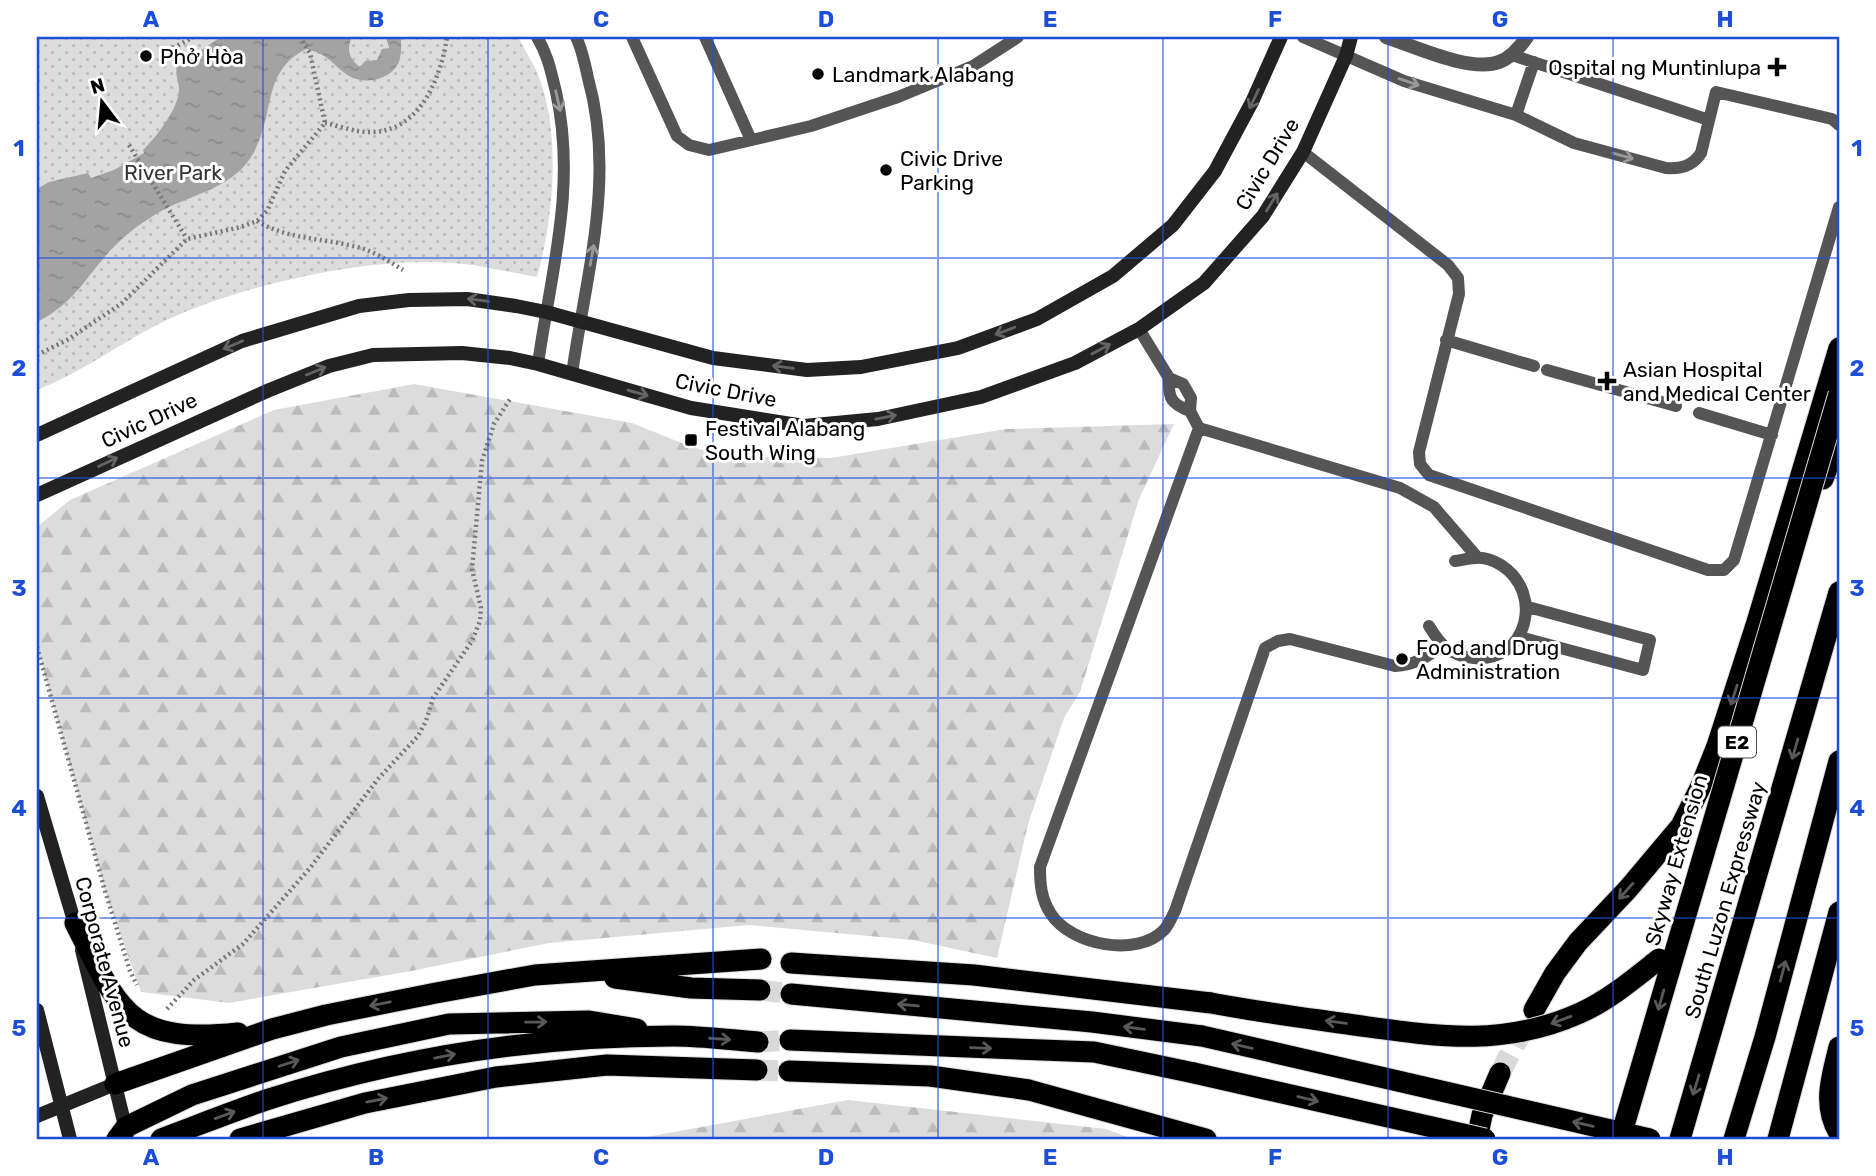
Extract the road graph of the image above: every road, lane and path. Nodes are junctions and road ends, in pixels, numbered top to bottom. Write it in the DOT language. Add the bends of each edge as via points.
graph roads {
  1 [pos="189,37"];
  2 [pos="300,37"];
  3 [pos="447,37"];
  4 [pos="537,37"];
  5 [pos="576,37"];
  6 [pos="632,37"];
  7 [pos="705,37"];
  8 [pos="1018,37"];
  9 [pos="1281,37"];
  10 [pos="1303,37"];
  11 [pos="1351,37"];
  12 [pos="1386,37"];
  13 [pos="1527,37"];
  14 [pos="173,48"];
  15 [pos="1512,55"];
  16 [pos="1346,56"];
  17 [pos="1534,62"];
  18 [pos="1516,115"];
  19 [pos="1709,120"];
  20 [pos="325,123"];
  21 [pos="1839,125"];
  22 [pos="751,140"];
  23 [pos="129,145"];
  24 [pos="1303,152"];
  25 [pos="1839,207"];
  26 [pos="257,221"];
  27 [pos="187,239"];
  28 [pos="403,270"];
  29 [pos="545,312"];
  30 [pos="579,322"];
  31 [pos="1139,328"];
  32 [pos="1446,340"];
  33 [pos="1839,348"];
  34 [pos="37,355"];
  35 [pos="538,364"];
  36 [pos="572,374"];
  37 [pos="1839,394"];
  38 [pos="510,399"];
  39 [pos="1676,406"];
  40 [pos="1699,413"];
  41 [pos="1199,428"];
  42 [pos="39,433"];
  43 [pos="1772,435"];
  44 [pos="1839,436"];
  45 [pos="40,496"];
  46 [pos="1478,557"];
  47 [pos="1455,561"];
  48 [pos="1839,592"];
  49 [pos="1528,607"];
  50 [pos="1429,626"];
  51 [pos="1519,637"];
  52 [pos="1441,646"];
  53 [pos="37,647"];
  54 [pos="1839,761"];
  55 [pos="37,796"];
  56 [pos="1839,912"];
  57 [pos="75,923"];
  58 [pos="761,959"];
  59 [pos="791,963"];
  60 [pos="568,971"];
  61 [pos="760,990"];
  62 [pos="141,992"];
  63 [pos="791,994"];
  64 [pos="159,1007"];
  65 [pos="37,1010"];
  66 [pos="1534,1010"];
  67 [pos="165,1012"];
  68 [pos="174,1015"];
  69 [pos="272,1029"];
  70 [pos="675,1036"];
  71 [pos="1765,1037"];
  72 [pos="790,1040"];
  73 [pos="758,1042"];
  74 [pos="1839,1047"];
  75 [pos="757,1070"];
  76 [pos="789,1071"];
  77 [pos="1500,1073"];
  78 [pos="115,1084"];
  79 [pos="62,1105"];
  80 [pos="37,1116"];
  81 [pos="1839,1133"];
  82 [pos="124,1135"];
  83 [pos="70,1139"];
  84 [pos="161,1139"];
  85 [pos="240,1139"];
  86 [pos="1206,1139"];
  87 [pos="1477,1139"];
  88 [pos="1485,1139"];
  89 [pos="1620,1139"];
  90 [pos="1650,1139"];
  91 [pos="1680,1139"];
  92 [pos="1734,1139"];
  93 [pos="1746,1139"];
  94 [pos="1778,1139"];
  1 -- 14 [label="path"];
  2 -- 20 [label="path" via="310,53"];
  3 -- 20 [label="path" via="440,74 427,99 408,118 371,132"];
  4 -- 29 [label="lane, one-way" via="547,54 561,113 566,178"];
  30 -- 5 [label="lane, one-way" via="601,178 597,108"];
  6 -- 22 [label="lane" via="677,136 709,150"];
  7 -- 22 [label="lane"];
  8 -- 22 [label="lane" via="973,66 898,97"];
  9 -- 30 [label="main road, Civic Drive, one-way" via="1215,171 1172,225 1113,276 1037,319 958,348 861,367 807,370 713,358"];
  10 -- 16 [label="lane"];
  11 -- 16 [label="main road, Civic Drive"];
  12 -- 15 [label="street" via="1477,64 1497,63"];
  13 -- 15 [label="street"];
  15 -- 17 [label="lane"];
  16 -- 18 [label="lane, one-way" via="1405,81"];
  16 -- 24 [label="main road, Civic Drive"];
  17 -- 18 [label="lane"];
  17 -- 19 [label="lane"];
  18 -- 19 [label="lane, one-way" via="1574,143 1676,169 1696,161"];
  19 -- 21 [label="lane" via="1716,92 1832,119"];
  20 -- 26 [label="path" via="285,171 267,211"];
  23 -- 27 [label="path"];
  31 -- 24 [label="main road, Civic Drive, one-way" via="1204,283 1263,216"];
  24 -- 32 [label="lane" via="1455,271 1460,287"];
  25 -- 43 [label="lane"];
  26 -- 27 [label="path"];
  26 -- 28 [label="path" via="286,234 356,247"];
  27 -- 34 [label="path" via="121,304"];
  29 -- 30 [label="main road, Civic Drive"];
  29 -- 35 [label="lane"];
  29 -- 42 [label="main road, Civic Drive, one-way" via="467,299 359,306 242,341"];
  30 -- 36 [label="lane"];
  36 -- 31 [label="main road, Civic Drive, one-way" via="691,408 804,426 878,419 981,397 1075,362"];
  31 -- 41 [label="lane" via="1169,378 1168,393 1176,406 1190,411"];
  32 -- 39 [label="lane"];
  32 -- 43 [label="lane" via="1419,452 1420,464 1429,475 1708,570 1724,570 1734,560"];
  33 -- 66 [label="highway, one-way" via="1757,622 1701,786 1681,826 1578,942"];
  35 -- 36 [label="main road, Civic Drive"];
  45 -- 35 [label="main road, Civic Drive, one-way" via="199,420 328,366 373,355 418,352"];
  37 -- 89 [label="highway, Skyway Extension / E2, one-way, bridge"];
  38 -- 67 [label="path" via="494,424 482,461 472,569 481,608 472,641 433,698 418,736 378,779 310,868 243,944 194,980"];
  40 -- 43 [label="lane"];
  41 -- 46 [label="lane" via="1400,488 1434,507"];
  41 -- 52 [label="lane" via="1040,867 1040,891 1051,915 1070,933 1121,946 1142,942 1164,930 1175,911 1265,648 1290,639 1395,666 1425,659"];
  44 -- 59 [label="highway, one-way, bridge" via="1693,913 1659,958 1582,1013 1494,1037 1441,1037 974,975"];
  46 -- 47 [label="lane"];
  46 -- 49 [label="lane" via="1512,572"];
  48 -- 91 [label="highway, South Luzon Expressway, one-way"];
  49 -- 51 [label="lane"];
  49 -- 51 [label="lane" via="1650,640 1643,670"];
  50 -- 52 [label="lane"];
  51 -- 52 [label="lane" via="1502,653 1484,659 1460,657"];
  53 -- 62 [label="path" via="105,891"];
  71 -- 54 [label="highway, one-way"];
  55 -- 57 [label="main road, Corporate Avenue"];
  56 -- 94 [label="highway"];
  57 -- 69 [label="highway" via="106,985 136,1020 168,1033 189,1035"];
  57 -- 78 [label="main road, Corporate Avenue"];
  58 -- 60 [label="highway"];
  60 -- 61 [label="highway" via="691,988"];
  60 -- 69 [label="highway, one-way" via="436,993"];
  90 -- 63 [label="highway, one-way, bridge" via="1202,1036"];
  64 -- 67 [label="path"];
  65 -- 79 [label="main road"];
  67 -- 68 [label="path"];
  69 -- 78 [label="highway"];
  70 -- 73 [label="highway, one-way"];
  82 -- 70 [label="highway, one-way" via="192,1095 341,1047 449,1024 589,1021"];
  84 -- 70 [label="highway, one-way" via="265,1100 446,1056 541,1044"];
  71 -- 92 [label="highway"];
  71 -- 93 [label="highway"];
  72 -- 88 [label="highway, one-way, bridge" via="1094,1052"];
  74 -- 81 [label="highway" via="1829,1107"];
  85 -- 75 [label="highway, one-way" via="365,1103 496,1077 607,1065"];
  76 -- 86 [label="highway" via="930,1076 1029,1090"];
  77 -- 87 [label="highway"];
  78 -- 79 [label="main road"];
  78 -- 82 [label="main road, Corporate Avenue"];
  79 -- 80 [label="main road"];
  79 -- 83 [label="main road"];
}
